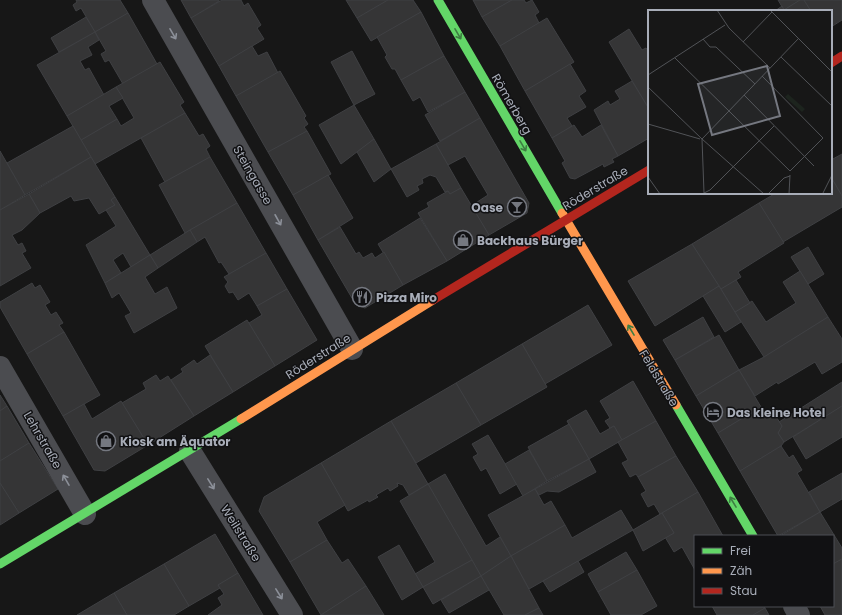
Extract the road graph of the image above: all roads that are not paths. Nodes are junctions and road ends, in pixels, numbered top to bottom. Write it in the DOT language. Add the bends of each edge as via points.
graph roads {
  1 [pos="153,0"];
  2 [pos="438,0"];
  3 [pos="842,56"];
  4 [pos="832,62"];
  5 [pos="648,171"];
  6 [pos="566,219"];
  7 [pos="352,349"];
  8 [pos="0,367"];
  9 [pos="190,451"];
  10 [pos="85,514"];
  11 [pos="752,535"];
  12 [pos="0,564"];
  13 [pos="292,615"];
  1 -- 7 [label="street, Steingasse, one-way"];
  2 -- 6 [label="street, Römerberg, one-way"];
  3 -- 4 [label="street"];
  5 -- 6 [label="street, Röderstraße"];
  6 -- 7 [label="street, Röderstraße"];
  11 -- 6 [label="street, Feldstraße, one-way"];
  7 -- 9 [label="street, Röderstraße"];
  10 -- 8 [label="street, Lehrstraße, one-way"];
  9 -- 10 [label="street, Röderstraße"];
  9 -- 13 [label="street, Weilstraße, one-way"];
  10 -- 12 [label="street, Röderstraße"];
}
